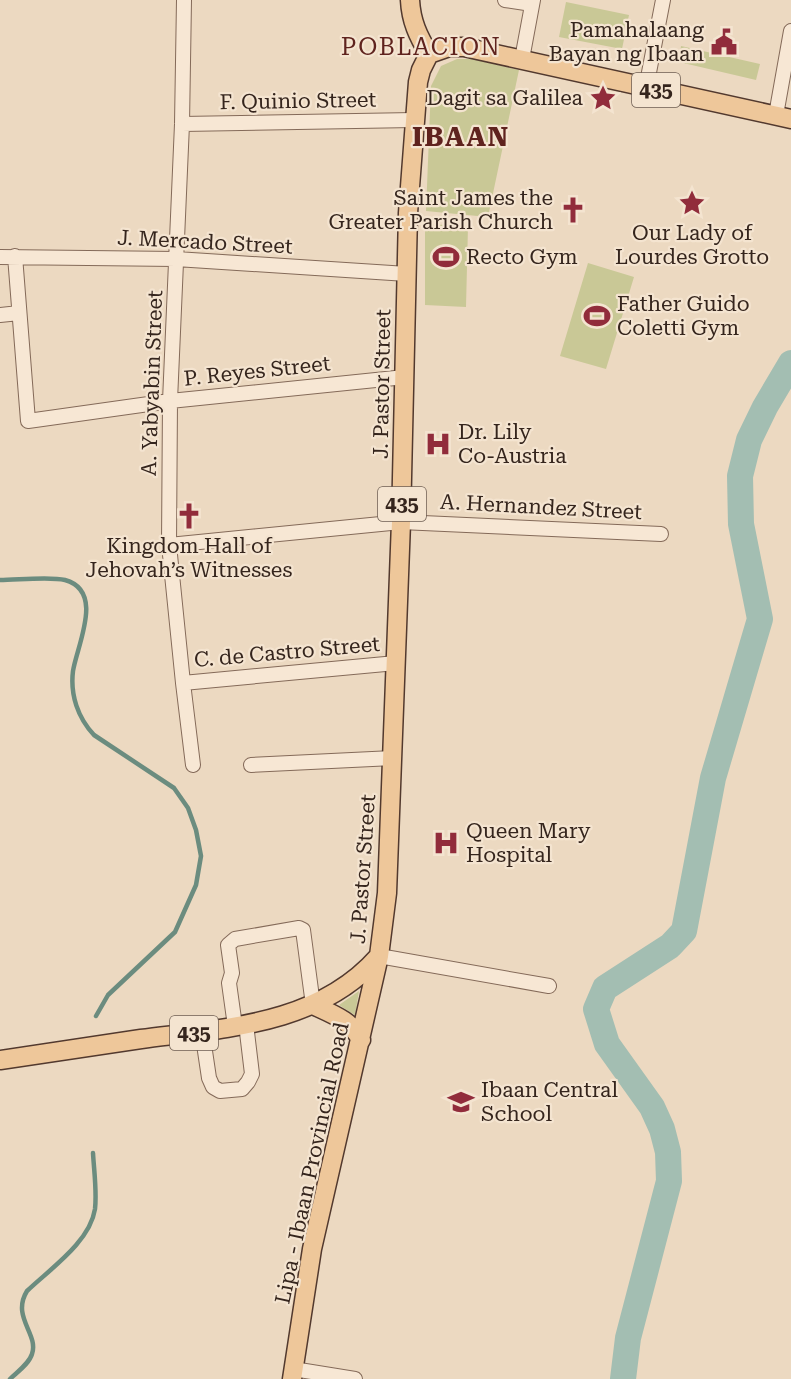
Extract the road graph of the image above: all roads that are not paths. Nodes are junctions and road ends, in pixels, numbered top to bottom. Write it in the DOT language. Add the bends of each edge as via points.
graph roads {
  1 [pos="184,0"];
  2 [pos="410,0"];
  3 [pos="505,0"];
  4 [pos="663,0"];
  5 [pos="533,2"];
  6 [pos="791,31"];
  7 [pos="429,54"];
  8 [pos="522,59"];
  9 [pos="646,88"];
  10 [pos="783,117"];
  11 [pos="414,120"];
  12 [pos="182,124"];
  13 [pos="15,256"];
  14 [pos="0,257"];
  15 [pos="176,259"];
  16 [pos="407,274"];
  17 [pos="19,313"];
  18 [pos="0,315"];
  19 [pos="405,377"];
  20 [pos="170,401"];
  21 [pos="402,522"];
  22 [pos="660,534"];
  23 [pos="169,545"];
  24 [pos="396,663"];
  25 [pos="183,683"];
  26 [pos="393,758"];
  27 [pos="193,765"];
  28 [pos="251,765"];
  29 [pos="379,956"];
  30 [pos="549,986"];
  31 [pos="313,1005"];
  32 [pos="241,1025"];
  33 [pos="202,1031"];
  34 [pos="361,1040"];
  35 [pos="0,1060"];
  36 [pos="292,1374"];
  37 [pos="355,1379"];
  1 -- 12 [label="street, A. Yabyabin Street"];
  2 -- 7 [label="main road" via="414,25"];
  3 -- 5 [label="street"];
  4 -- 9 [label="street"];
  5 -- 8 [label="street"];
  6 -- 10 [label="street"];
  7 -- 8 [label="main road, 435" via="464,47"];
  7 -- 11 [label="main road, J. Pastor Street / 435" via="421,70"];
  8 -- 9 [label="main road, 435"];
  9 -- 10 [label="main road, 435"];
  11 -- 12 [label="street, F. Quinio Street"];
  11 -- 16 [label="main road, J. Pastor Street / 435"];
  12 -- 15 [label="street, A. Yabyabin Street"];
  13 -- 14 [label="street, J. Mercado Street"];
  13 -- 15 [label="street, J. Mercado Street"];
  13 -- 17 [label="street, P. Reyes Street"];
  15 -- 16 [label="street, J. Mercado Street"];
  15 -- 20 [label="street, A. Yabyabin Street"];
  16 -- 19 [label="main road, J. Pastor Street / 435"];
  17 -- 18 [label="street"];
  17 -- 20 [label="street, P. Reyes Street" via="28,421"];
  19 -- 20 [label="street, P. Reyes Street"];
  19 -- 21 [label="main road, J. Pastor Street / 435"];
  20 -- 23 [label="street, A. Yabyabin Street"];
  21 -- 22 [label="street, A. Hernandez Street"];
  21 -- 23 [label="street, A. Hernandez Street"];
  21 -- 24 [label="main road, J. Pastor Street / 435"];
  23 -- 25 [label="street, A. Yabyabin Street"];
  24 -- 25 [label="street, C. de Castro Street"];
  24 -- 26 [label="main road, J. Pastor Street / 435"];
  25 -- 27 [label="street, A. Yabyabin Street"];
  26 -- 28 [label="street"];
  26 -- 29 [label="main road, J. Pastor Street / 435" via="387,893"];
  29 -- 30 [label="street"];
  29 -- 31 [label="main road, 435" via="363,974"];
  29 -- 34 [label="main road, Lipa - Ibaan Provincial Road"];
  31 -- 32 [label="main road, 435" via="286,1016"];
  31 -- 32 [label="street" via="303,930 235,939 228,945 232,973 229,983"];
  31 -- 34 [label="main road" via="350,1023"];
  32 -- 33 [label="main road, 435"];
  32 -- 33 [label="street" via="252,1074 242,1089 213,1088"];
  33 -- 35 [label="main road, 435"];
  34 -- 36 [label="main road, Lipa - Ibaan Provincial Road" via="312,1250"];
  36 -- 37 [label="street"];
}
